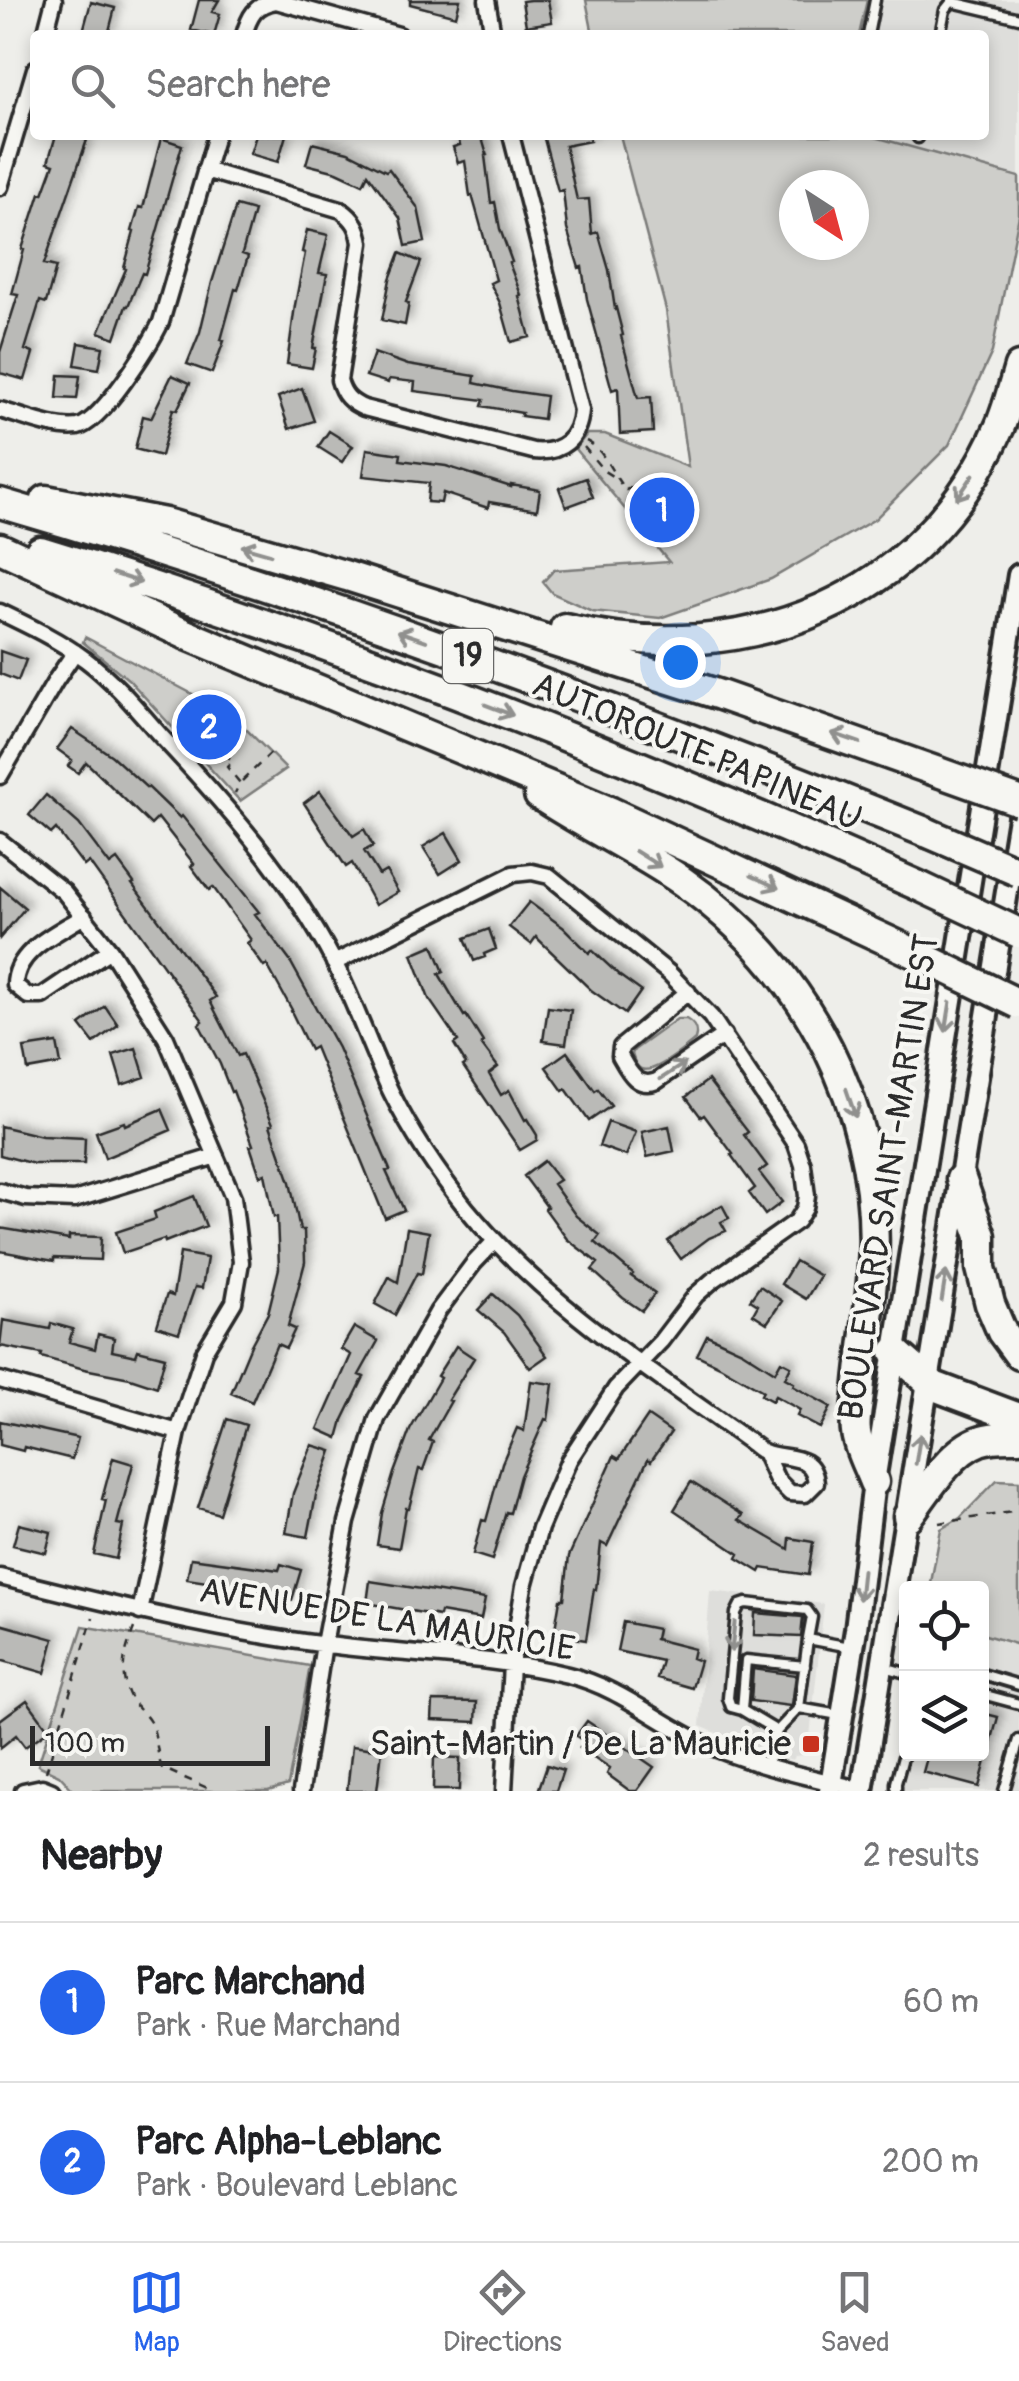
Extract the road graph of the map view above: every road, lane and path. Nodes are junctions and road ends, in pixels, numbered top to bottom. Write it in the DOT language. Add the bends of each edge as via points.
graph roads {
  1 [pos="54,0"];
  2 [pos="487,0"];
  3 [pos="875,0"];
  4 [pos="952,1"];
  5 [pos="1019,18"];
  6 [pos="46,30"];
  7 [pos="246,30"];
  8 [pos="380,30"];
  9 [pos="492,30"];
  10 [pos="869,30"];
  11 [pos="941,30"];
  12 [pos="30,82"];
  13 [pos="215,140"];
  14 [pos="512,140"];
  15 [pos="6,142"];
  16 [pos="206,170"];
  17 [pos="0,187"];
  18 [pos="1019,368"];
  19 [pos="0,410"];
  20 [pos="615,476"];
  21 [pos="635,484"];
  22 [pos="0,491"];
  23 [pos="642,492"];
  24 [pos="665,495"];
  25 [pos="0,503"];
  26 [pos="0,539"];
  27 [pos="0,548"];
  28 [pos="1019,575"];
  29 [pos="0,612"];
  30 [pos="499,623"];
  31 [pos="74,652"];
  32 [pos="198,721"];
  33 [pos="212,743"];
  34 [pos="271,750"];
  35 [pos="197,754"];
  36 [pos="484,758"];
  37 [pos="0,776"];
  38 [pos="240,784"];
  39 [pos="234,794"];
  40 [pos="1019,802"];
  41 [pos="1019,817"];
  42 [pos="0,841"];
  43 [pos="1019,872"];
  44 [pos="84,916"];
  45 [pos="1019,933"];
  46 [pos="110,950"];
  47 [pos="334,963"];
  48 [pos="688,992"];
  49 [pos="1019,1004"];
  50 [pos="724,1035"];
  51 [pos="216,1156"];
  52 [pos="961,1180"];
  53 [pos="0,1191"];
  54 [pos="495,1241"];
  55 [pos="895,1352"];
  56 [pos="1019,1355"];
  57 [pos="639,1363"];
  58 [pos="0,1380"];
  59 [pos="929,1382"];
  60 [pos="1019,1418"];
  61 [pos="178,1432"];
  62 [pos="1019,1437"];
  63 [pos="764,1452"];
  64 [pos="874,1482"];
  65 [pos="1019,1511"];
  66 [pos="908,1516"];
  67 [pos="939,1523"];
  68 [pos="0,1577"];
  69 [pos="98,1602"];
  70 [pos="140,1612"];
  71 [pos="808,1639"];
  72 [pos="324,1644"];
  73 [pos="853,1647"];
  74 [pos="511,1664"];
  75 [pos="804,1666"];
  76 [pos="884,1667"];
  77 [pos="899,1672"];
  78 [pos="989,1676"];
  79 [pos="1019,1685"];
  80 [pos="989,1696"];
  81 [pos="1019,1704"];
  82 [pos="800,1708"];
  83 [pos="742,1710"];
  84 [pos="842,1716"];
  85 [pos="777,1731"];
  86 [pos="1019,1740"];
  87 [pos="902,1761"];
  88 [pos="768,1766"];
  89 [pos="831,1787"];
  90 [pos="47,1789"];
  91 [pos="23,1791"];
  92 [pos="214,1791"];
  93 [pos="301,1791"];
  94 [pos="504,1791"];
  95 [pos="864,1791"];
  96 [pos="896,1791"];
  97 [pos="1004,1791"];
  1 -- 6 [label="street"];
  2 -- 9 [label="street"];
  3 -- 10 [label="lane"];
  4 -- 5 [label="lane"];
  4 -- 11 [label="lane"];
  7 -- 8 [label="street" via="256,9 276,1"];
  12 -- 15 [label="street"];
  13 -- 16 [label="street"];
  14 -- 16 [label="street" via="581,410 574,436 549,452 351,402 339,380 360,243 353,219 342,210"];
  15 -- 17 [label="street"];
  16 -- 19 [label="street" via="161,322 98,414 85,425 66,427"];
  18 -- 30 [label="highway, one-way" via="995,436 953,505 900,559 841,599 767,630 703,641"];
  20 -- 20 [label="path" via="596,446 583,440 604,471"];
  20 -- 21 [label="path" via="626,490"];
  21 -- 23 [label="path"];
  21 -- 24 [label="path" via="650,479"];
  30 -- 22 [label="highway, one-way" via="165,524"];
  43 -- 25 [label="highway, AUTOROUTE PAPINEAU / 19, one-way, bridge" via="500,667"];
  26 -- 45 [label="highway, AUTOROUTE PAPINEAU / 19, one-way, bridge" via="429,683 683,783"];
  27 -- 36 [label="highway" via="165,626"];
  28 -- 55 [label="main road, BOULEVARD SAINT-MARTIN EST, one-way"];
  29 -- 31 [label="street"];
  40 -- 30 [label="highway, one-way, bridge"];
  31 -- 37 [label="street"];
  31 -- 47 [label="street" via="118,690 248,834"];
  32 -- 33 [label="path"];
  33 -- 35 [label="path"];
  33 -- 38 [label="path" via="234,760 227,767"];
  34 -- 38 [label="path"];
  36 -- 49 [label="highway, one-way, bridge" via="720,861"];
  36 -- 64 [label="highway, one-way" via="720,910 780,970 824,1038 856,1116 872,1194 873,1268 855,1430"];
  38 -- 39 [label="path"];
  41 -- 52 [label="main road, BOULEVARD SAINT-MARTIN EST"];
  42 -- 44 [label="street"];
  44 -- 46 [label="street"];
  44 -- 46 [label="street" via="29,952 14,986 42,996"];
  46 -- 51 [label="street" via="166,1038"];
  47 -- 48 [label="street" via="505,877 532,872 558,882"];
  47 -- 54 [label="street" via="412,1132"];
  48 -- 50 [label="street"];
  48 -- 50 [label="street, one-way" via="621,1046 620,1056 637,1081 658,1081"];
  50 -- 57 [label="street" via="796,1144 805,1208 790,1227 704,1288"];
  51 -- 53 [label="street" via="74,1200"];
  51 -- 61 [label="street" via="233,1196 241,1262 234,1302 204,1352"];
  52 -- 56 [label="highway" via="981,1236 990,1304"];
  59 -- 52 [label="main road, BOULEVARD SAINT-MARTIN EST, one-way"];
  54 -- 57 [label="street"];
  54 -- 72 [label="street" via="438,1310 378,1419 347,1522"];
  55 -- 59 [label="highway"];
  55 -- 64 [label="main road, BOULEVARD SAINT-MARTIN EST"];
  57 -- 63 [label="street"];
  57 -- 74 [label="street" via="584,1435 548,1504"];
  58 -- 61 [label="street"];
  59 -- 60 [label="highway"];
  66 -- 59 [label="main road, BOULEVARD SAINT-MARTIN EST, one-way"];
  61 -- 70 [label="street"];
  62 -- 66 [label="highway" via="985,1439 964,1449"];
  64 -- 73 [label="main road, BOULEVARD SAINT-MARTIN EST, one-way"];
  65 -- 67 [label="path"];
  66 -- 76 [label="main road, BOULEVARD SAINT-MARTIN EST"];
  68 -- 69 [label="street, AVENUE DE LA MAURICIE"];
  69 -- 70 [label="street, AVENUE DE LA MAURICIE"];
  69 -- 90 [label="path"];
  70 -- 72 [label="street, AVENUE DE LA MAURICIE"];
  70 -- 92 [label="path" via="123,1669 131,1698 151,1723 162,1768"];
  71 -- 73 [label="lane"];
  71 -- 75 [label="lane"];
  71 -- 83 [label="lane, one-way" via="807,1610 746,1603 737,1608 728,1698"];
  72 -- 74 [label="street, AVENUE DE LA MAURICIE"];
  72 -- 93 [label="street"];
  73 -- 84 [label="main road, BOULEVARD SAINT-MARTIN EST"];
  74 -- 88 [label="street, AVENUE DE LA MAURICIE" via="603,1686 704,1744"];
  74 -- 94 [label="street"];
  75 -- 82 [label="lane"];
  75 -- 83 [label="lane" via="746,1660"];
  76 -- 77 [label="lane"];
  76 -- 95 [label="main road, BOULEVARD SAINT-MARTIN EST"];
  78 -- 79 [label="lane"];
  80 -- 81 [label="lane"];
  82 -- 84 [label="lane"];
  82 -- 85 [label="lane"];
  83 -- 85 [label="lane"];
  84 -- 89 [label="main road, BOULEVARD SAINT-MARTIN EST"];
  85 -- 88 [label="lane"];
  86 -- 97 [label="lane"];
  87 -- 96 [label="lane"];
  88 -- 89 [label="street, AVENUE DE LA MAURICIE"];
  89 -- 95 [label="street, AVENUE DE LA MAURICIE"];
  90 -- 91 [label="street"];
}
